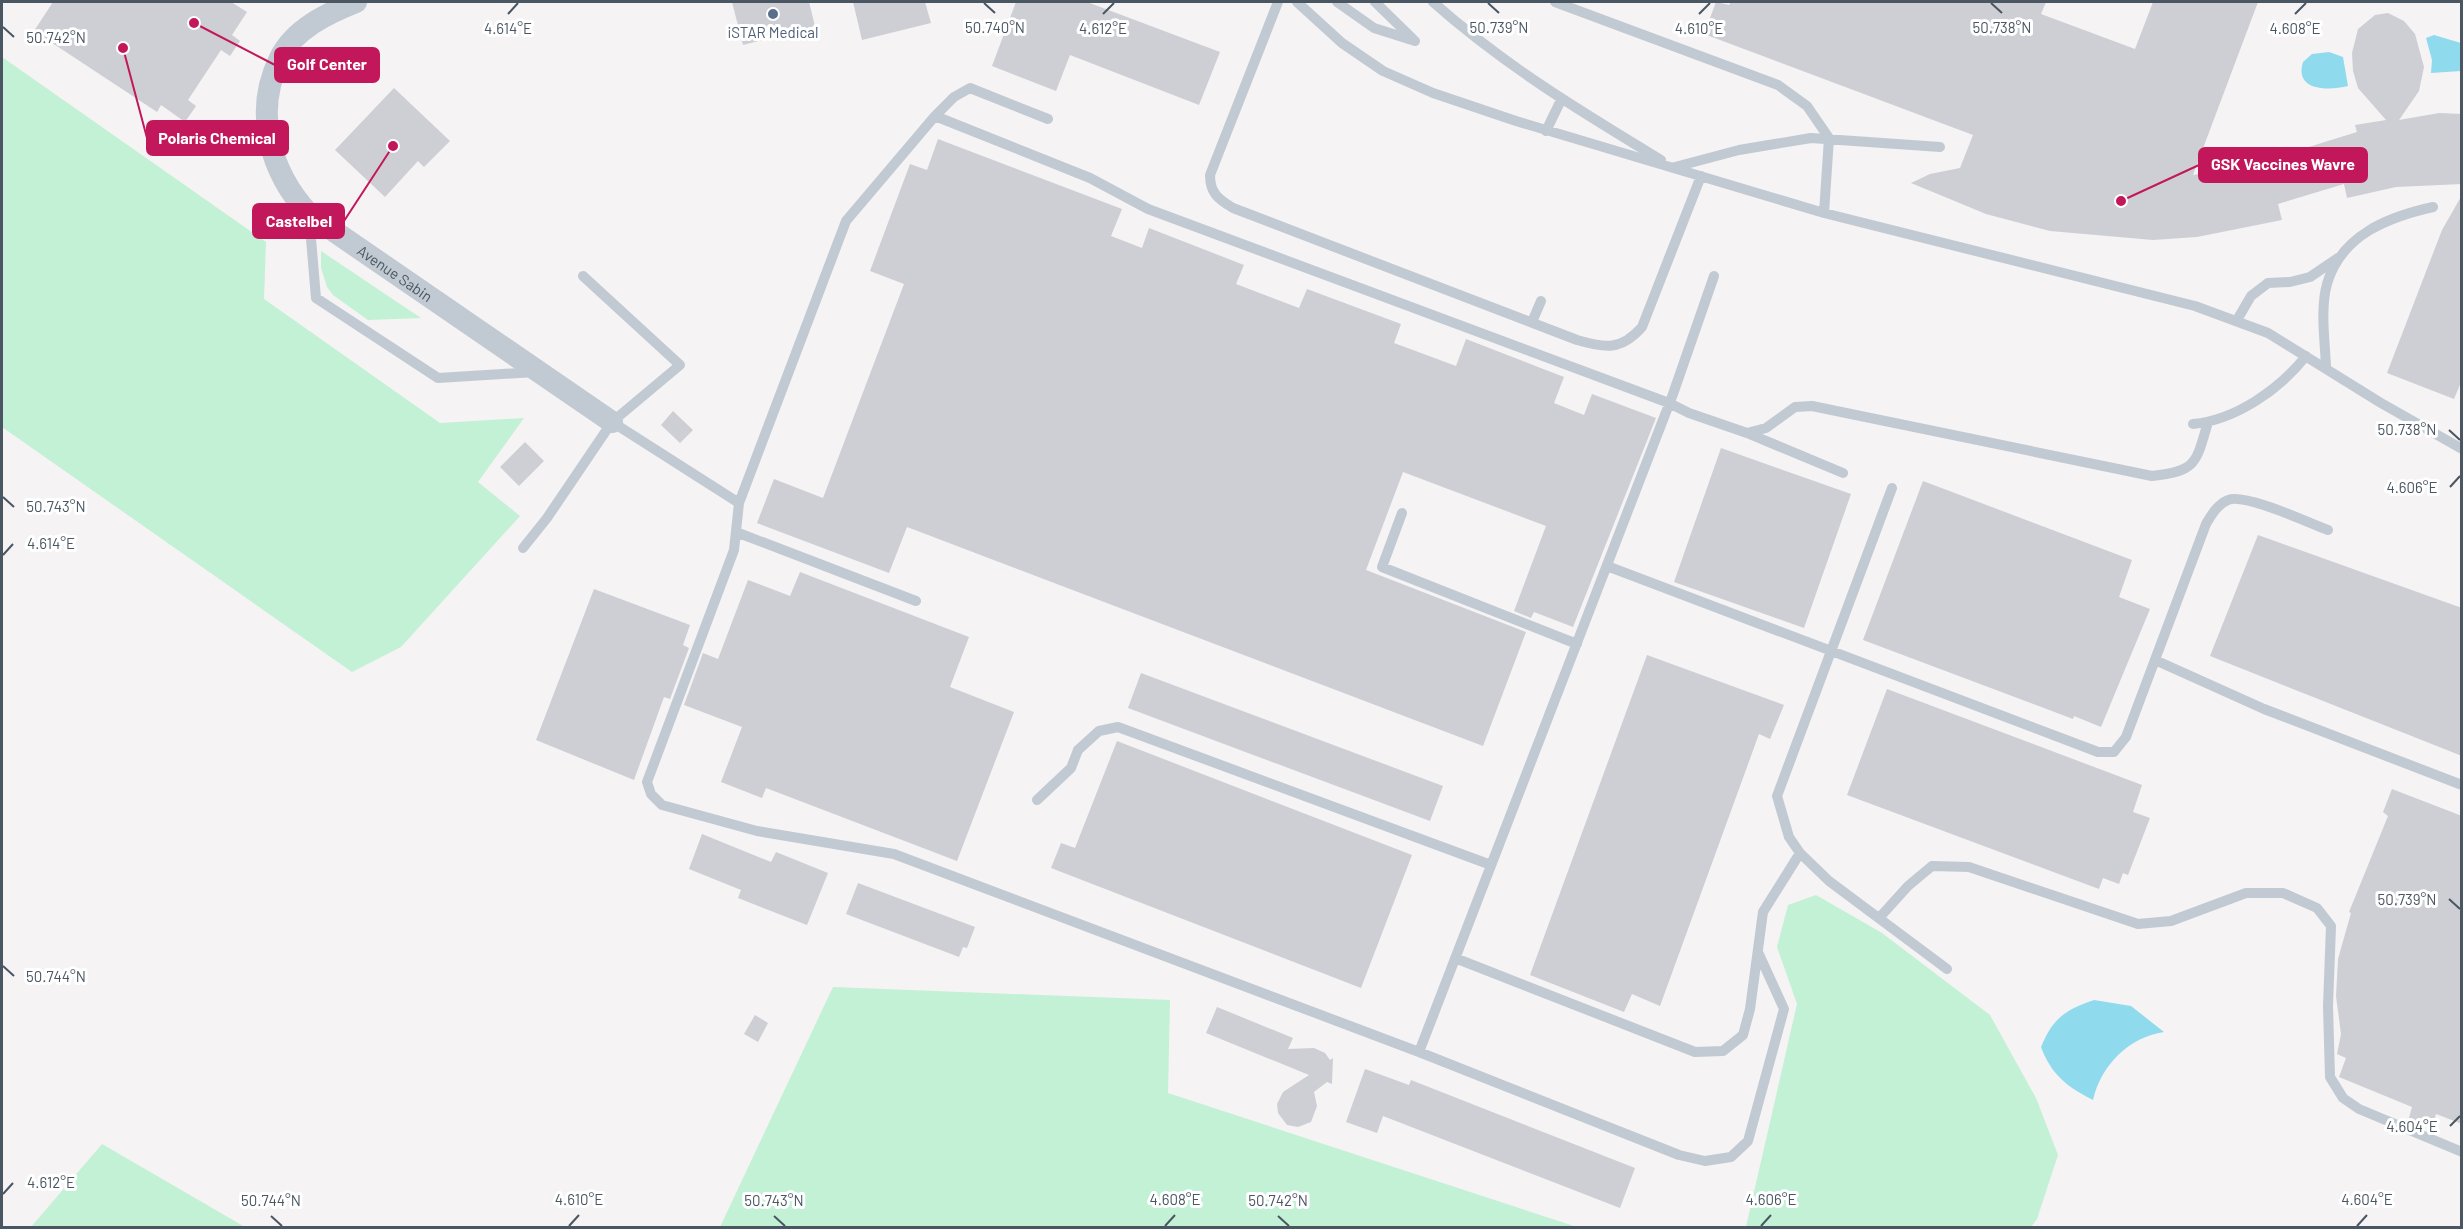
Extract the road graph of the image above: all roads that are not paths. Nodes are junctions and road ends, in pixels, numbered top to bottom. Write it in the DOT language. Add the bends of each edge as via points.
graph roads {
  1 [pos="356,2"];
  2 [pos="1278,2"];
  3 [pos="1297,2"];
  4 [pos="1337,2"];
  5 [pos="1376,2"];
  6 [pos="1433,2"];
  7 [pos="1555,2"];
  8 [pos="1561,100"];
  9 [pos="935,116"];
  10 [pos="1048,119"];
  11 [pos="1546,131"];
  12 [pos="1829,138"];
  13 [pos="1940,147"];
  14 [pos="1673,167"];
  15 [pos="1701,176"];
  16 [pos="2433,207"];
  17 [pos="1824,213"];
  18 [pos="309,214"];
  19 [pos="2338,258"];
  20 [pos="583,276"];
  21 [pos="1714,276"];
  22 [pos="1541,301"];
  23 [pos="2237,320"];
  24 [pos="1532,322"];
  25 [pos="2306,356"];
  26 [pos="2326,367"];
  27 [pos="539,372"];
  28 [pos="1669,403"];
  29 [pos="612,422"];
  30 [pos="2208,422"];
  31 [pos="2193,424"];
  32 [pos="1747,433"];
  33 [pos="2462,449"];
  34 [pos="1843,473"];
  35 [pos="1892,488"];
  36 [pos="739,503"];
  37 [pos="1402,513"];
  38 [pos="2328,530"];
  39 [pos="736,532"];
  40 [pos="523,548"];
  41 [pos="1607,566"];
  42 [pos="916,601"];
  43 [pos="1577,644"];
  44 [pos="1830,651"];
  45 [pos="2155,660"];
  46 [pos="2462,785"];
  47 [pos="1037,800"];
  48 [pos="1800,853"];
  49 [pos="1491,865"];
  50 [pos="1880,917"];
  51 [pos="1758,952"];
  52 [pos="1455,958"];
  53 [pos="1947,969"];
  54 [pos="1419,1052"];
  55 [pos="2462,1152"];
  1 -- 18 [label="street, Avenue Sabin" via="324,15 301,33 280,57 271,85 266,114 273,156 291,194"];
  2 -- 24 [label="lane" via="1210,175 1210,188 1233,208"];
  3 -- 11 [label="lane" via="1342,43 1383,71 1433,93"];
  4 -- 5 [label="lane" via="1374,27 1415,41"];
  6 -- 8 [label="lane" via="1502,59"];
  7 -- 12 [label="lane" via="1779,85 1807,106"];
  8 -- 11 [label="lane"];
  8 -- 14 [label="lane"];
  9 -- 10 [label="lane" via="970,88"];
  9 -- 28 [label="lane" via="1090,178 1148,209"];
  9 -- 36 [label="lane" via="846,221"];
  11 -- 14 [label="lane"];
  12 -- 13 [label="lane"];
  12 -- 14 [label="lane" via="1739,150"];
  12 -- 17 [label="lane"];
  14 -- 15 [label="lane"];
  15 -- 17 [label="lane"];
  15 -- 24 [label="lane" via="1642,327 1632,338 1618,345 1600,346"];
  16 -- 19 [label="lane" via="2400,215 2362,233"];
  17 -- 23 [label="lane" via="2195,306"];
  18 -- 27 [label="street, Avenue Sabin"];
  18 -- 27 [label="lane" via="316,298 438,378"];
  19 -- 23 [label="lane" via="2310,277 2268,283 2251,296"];
  19 -- 26 [label="lane" via="2326,285"];
  20 -- 29 [label="lane" via="680,364"];
  21 -- 28 [label="lane"];
  22 -- 24 [label="lane"];
  23 -- 25 [label="lane"];
  25 -- 26 [label="lane"];
  25 -- 30 [label="lane" via="2288,378 2265,396"];
  26 -- 33 [label="lane" via="2381,404"];
  27 -- 29 [label="street, Avenue Sabin"];
  28 -- 32 [label="lane"];
  28 -- 41 [label="lane"];
  29 -- 36 [label="lane"];
  29 -- 40 [label="lane"];
  30 -- 31 [label="lane"];
  30 -- 32 [label="lane" via="2194,463 2177,473 2152,476 1812,406 1795,407 1766,428"];
  32 -- 34 [label="lane"];
  35 -- 44 [label="lane"];
  36 -- 39 [label="lane"];
  37 -- 43 [label="lane" via="1382,567"];
  38 -- 45 [label="lane" via="2248,501 2230,499 2214,510"];
  39 -- 42 [label="lane"];
  39 -- 54 [label="lane" via="734,550 647,782 651,794 662,805 757,831 894,854"];
  41 -- 43 [label="lane"];
  41 -- 44 [label="lane"];
  43 -- 49 [label="lane"];
  44 -- 45 [label="lane" via="2098,752 2114,752 2126,737"];
  44 -- 48 [label="lane" via="1777,796 1789,837"];
  45 -- 46 [label="lane" via="2264,709"];
  47 -- 49 [label="lane" via="1071,768 1078,750 1099,731 1118,727"];
  48 -- 50 [label="lane" via="1829,881"];
  48 -- 51 [label="lane" via="1763,912"];
  49 -- 52 [label="lane"];
  50 -- 53 [label="lane"];
  50 -- 55 [label="lane" via="1932,866 1969,867 2138,924 2171,921 2246,893 2283,893 2317,908 2331,926 2330,1077 2343,1098 2358,1109"];
  51 -- 52 [label="lane" via="1743,1035 1723,1051 1695,1052"];
  51 -- 54 [label="lane" via="1784,1009 1748,1141 1731,1157 1705,1161 1679,1155"];
  52 -- 54 [label="lane"];
}
